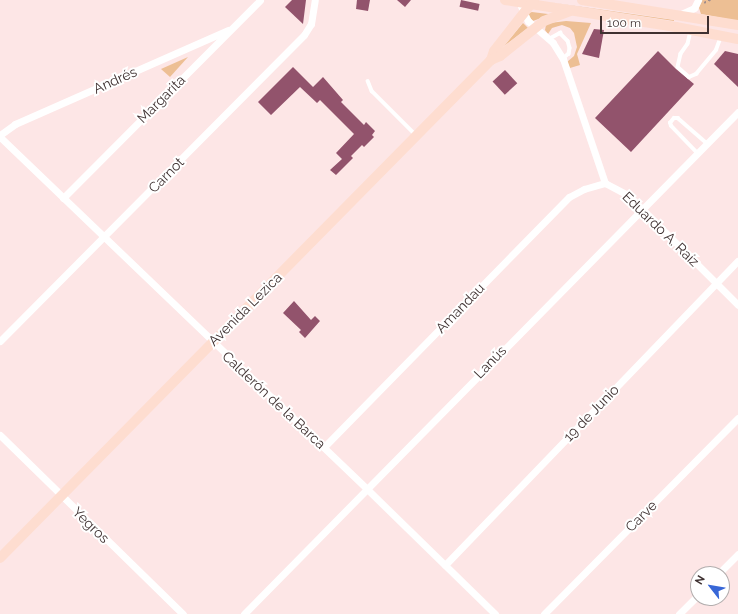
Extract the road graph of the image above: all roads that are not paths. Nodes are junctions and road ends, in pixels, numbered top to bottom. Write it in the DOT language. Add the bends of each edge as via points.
graph roads {
  1 [pos="260,0"];
  2 [pos="315,0"];
  3 [pos="505,0"];
  4 [pos="582,0"];
  5 [pos="698,0"];
  6 [pos="519,2"];
  7 [pos="532,2"];
  8 [pos="570,11"];
  9 [pos="524,14"];
  10 [pos="678,16"];
  11 [pos="738,25"];
  12 [pos="535,27"];
  13 [pos="232,28"];
  14 [pos="691,30"];
  15 [pos="732,37"];
  16 [pos="549,39"];
  17 [pos="562,59"];
  18 [pos="491,60"];
  19 [pos="368,81"];
  20 [pos="738,112"];
  21 [pos="0,136"];
  22 [pos="417,136"];
  23 [pos="707,143"];
  24 [pos="697,153"];
  25 [pos="605,183"];
  26 [pos="63,198"];
  27 [pos="641,209"];
  28 [pos="104,237"];
  29 [pos="738,261"];
  30 [pos="716,283"];
  31 [pos="738,305"];
  32 [pos="0,341"];
  33 [pos="212,342"];
  34 [pos="738,418"];
  35 [pos="0,435"];
  36 [pos="324,447"];
  37 [pos="367,488"];
  38 [pos="62,496"];
  39 [pos="738,554"];
  40 [pos="0,558"];
  41 [pos="445,565"];
  42 [pos="726,566"];
  43 [pos="690,603"];
  44 [pos="183,614"];
  45 [pos="244,614"];
  46 [pos="495,614"];
  47 [pos="544,614"];
  48 [pos="679,614"];
  1 -- 13 [label="street, Margarita"];
  2 -- 28 [label="street, Carnot" via="311,24 304,35"];
  3 -- 6 [label="street"];
  4 -- 10 [label="street"];
  5 -- 10 [label="street" via="694,8"];
  6 -- 7 [label="street"];
  6 -- 9 [label="street"];
  7 -- 8 [label="street"];
  7 -- 9 [label="street, Avenida Lezica"];
  8 -- 12 [label="street, Avenida Lezica"];
  8 -- 14 [label="street"];
  9 -- 12 [label="street"];
  9 -- 18 [label="street, Avenida Lezica" via="494,51"];
  10 -- 11 [label="street"];
  12 -- 16 [label="street"];
  12 -- 18 [label="street, Avenida Lezica" via="500,56"];
  13 -- 21 [label="street, Andrés" via="15,124"];
  13 -- 26 [label="street, Margarita"];
  14 -- 15 [label="street"];
  14 -- 15 [label="lane" via="678,68 689,78"];
  16 -- 17 [label="street"];
  16 -- 17 [label="lane" via="560,34 568,41 569,54"];
  17 -- 25 [label="street"];
  18 -- 22 [label="street, Avenida Lezica"];
  19 -- 22 [label="lane" via="372,91"];
  20 -- 23 [label="street, Lanús"];
  21 -- 26 [label="street, Calderón de la Barca"];
  22 -- 33 [label="street, Avenida Lezica"];
  23 -- 24 [label="street, Lanús"];
  23 -- 24 [label="lane" via="678,118 674,118 671,126"];
  24 -- 27 [label="street, Lanús"];
  25 -- 27 [label="street, Eduardo A. Raíz" via="622,191"];
  25 -- 36 [label="street, Amandau" via="584,188 569,197"];
  26 -- 28 [label="street, Calderón de la Barca"];
  27 -- 30 [label="street, Eduardo A. Raíz"];
  27 -- 37 [label="street, Lanús"];
  28 -- 32 [label="street, Carnot"];
  28 -- 33 [label="street, Calderón de la Barca"];
  29 -- 30 [label="street, 19 de Junio"];
  30 -- 31 [label="street, Eduardo A. Raíz"];
  30 -- 41 [label="street, 19 de Junio"];
  33 -- 36 [label="street, Calderón de la Barca"];
  33 -- 38 [label="street, Avenida Lezica"];
  34 -- 47 [label="street, Carve"];
  35 -- 38 [label="street, Yegros"];
  36 -- 37 [label="street, Calderón de la Barca"];
  37 -- 41 [label="street, Calderón de la Barca"];
  37 -- 45 [label="street, Lanús"];
  38 -- 40 [label="street, Avenida Lezica"];
  38 -- 44 [label="street, Yegros"];
  39 -- 42 [label="street"];
  41 -- 46 [label="street, Calderón de la Barca"];
  43 -- 48 [label="street"];
}
